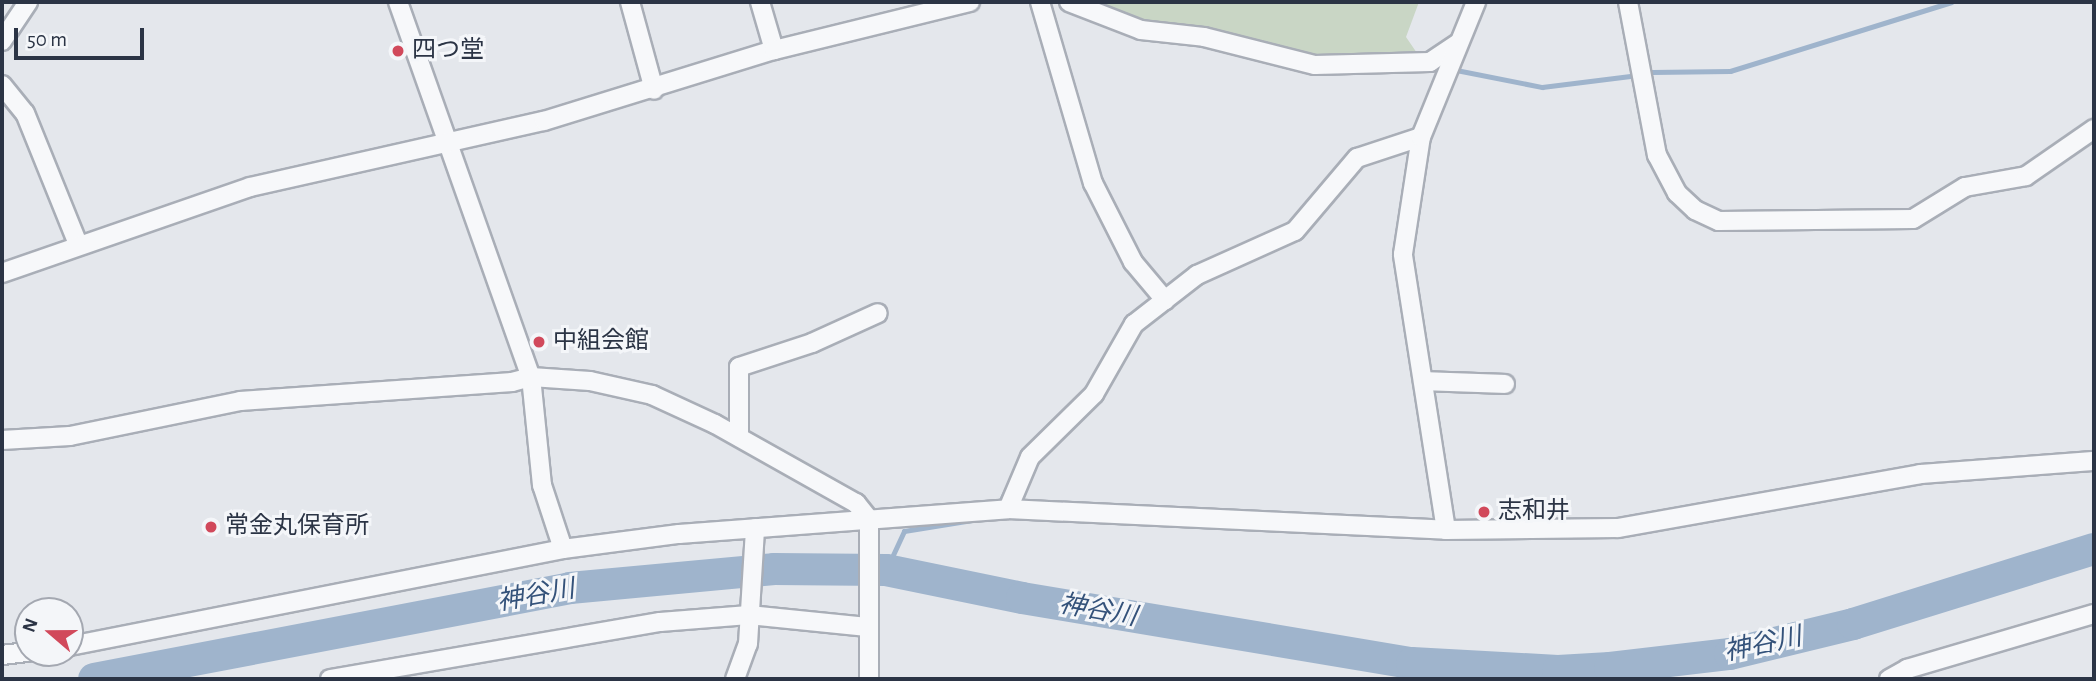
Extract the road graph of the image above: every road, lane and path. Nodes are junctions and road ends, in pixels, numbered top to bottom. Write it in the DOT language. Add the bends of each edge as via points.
graph roads {
  1 [pos="28,2"];
  2 [pos="398,2"];
  3 [pos="630,2"];
  4 [pos="760,2"];
  5 [pos="970,2"];
  6 [pos="1040,2"];
  7 [pos="1069,2"];
  8 [pos="1476,2"];
  9 [pos="1628,2"];
  10 [pos="2,41"];
  11 [pos="1457,44"];
  12 [pos="774,50"];
  13 [pos="2,85"];
  14 [pos="654,90"];
  15 [pos="2094,129"];
  16 [pos="1421,137"];
  17 [pos="451,144"];
  18 [pos="78,244"];
  19 [pos="2,273"];
  20 [pos="1165,300"];
  21 [pos="878,313"];
  22 [pos="531,377"];
  23 [pos="1423,381"];
  24 [pos="1505,384"];
  25 [pos="739,437"];
  26 [pos="2,440"];
  27 [pos="2094,461"];
  28 [pos="1008,509"];
  29 [pos="869,524"];
  30 [pos="755,528"];
  31 [pos="1446,530"];
  32 [pos="563,549"];
  33 [pos="2094,614"];
  34 [pos="749,615"];
  35 [pos="867,627"];
  36 [pos="84,643"];
  37 [pos="330,679"];
  38 [pos="735,679"];
  39 [pos="869,679"];
  40 [pos="1889,679"];
  1 -- 10 [label="street"];
  2 -- 17 [label="street"];
  3 -- 14 [label="street"];
  4 -- 12 [label="street"];
  5 -- 12 [label="street"];
  6 -- 20 [label="street" via="1093,183 1133,262"];
  7 -- 11 [label="street" via="1141,30 1204,37 1315,65 1430,62"];
  8 -- 11 [label="street"];
  9 -- 15 [label="street" via="1657,155 1677,193 1695,210 1719,221 1913,219 1965,187 2026,176"];
  11 -- 16 [label="street"];
  12 -- 14 [label="street"];
  13 -- 18 [label="street" via="25,113"];
  14 -- 17 [label="street"];
  16 -- 20 [label="street" via="1357,158 1295,231 1197,275"];
  16 -- 23 [label="street" via="1403,254"];
  17 -- 18 [label="street" via="250,187"];
  17 -- 22 [label="street"];
  18 -- 19 [label="street"];
  20 -- 28 [label="street" via="1134,324 1094,394 1030,457"];
  21 -- 25 [label="street" via="813,343 739,367"];
  22 -- 25 [label="street" via="590,381 652,395"];
  22 -- 26 [label="street" via="227,403 70,436"];
  22 -- 32 [label="street" via="542,485"];
  23 -- 24 [label="street"];
  23 -- 31 [label="street"];
  25 -- 29 [label="street" via="856,503"];
  27 -- 31 [label="street" via="1920,474 1618,528"];
  28 -- 29 [label="street"];
  28 -- 31 [label="street"];
  29 -- 30 [label="street"];
  29 -- 35 [label="street"];
  30 -- 32 [label="street"];
  30 -- 34 [label="street"];
  32 -- 36 [label="street"];
  33 -- 40 [label="street" via="1907,668"];
  34 -- 35 [label="street"];
  34 -- 37 [label="street" via="660,622"];
  34 -- 38 [label="street" via="748,644"];
  35 -- 39 [label="street"];
}
